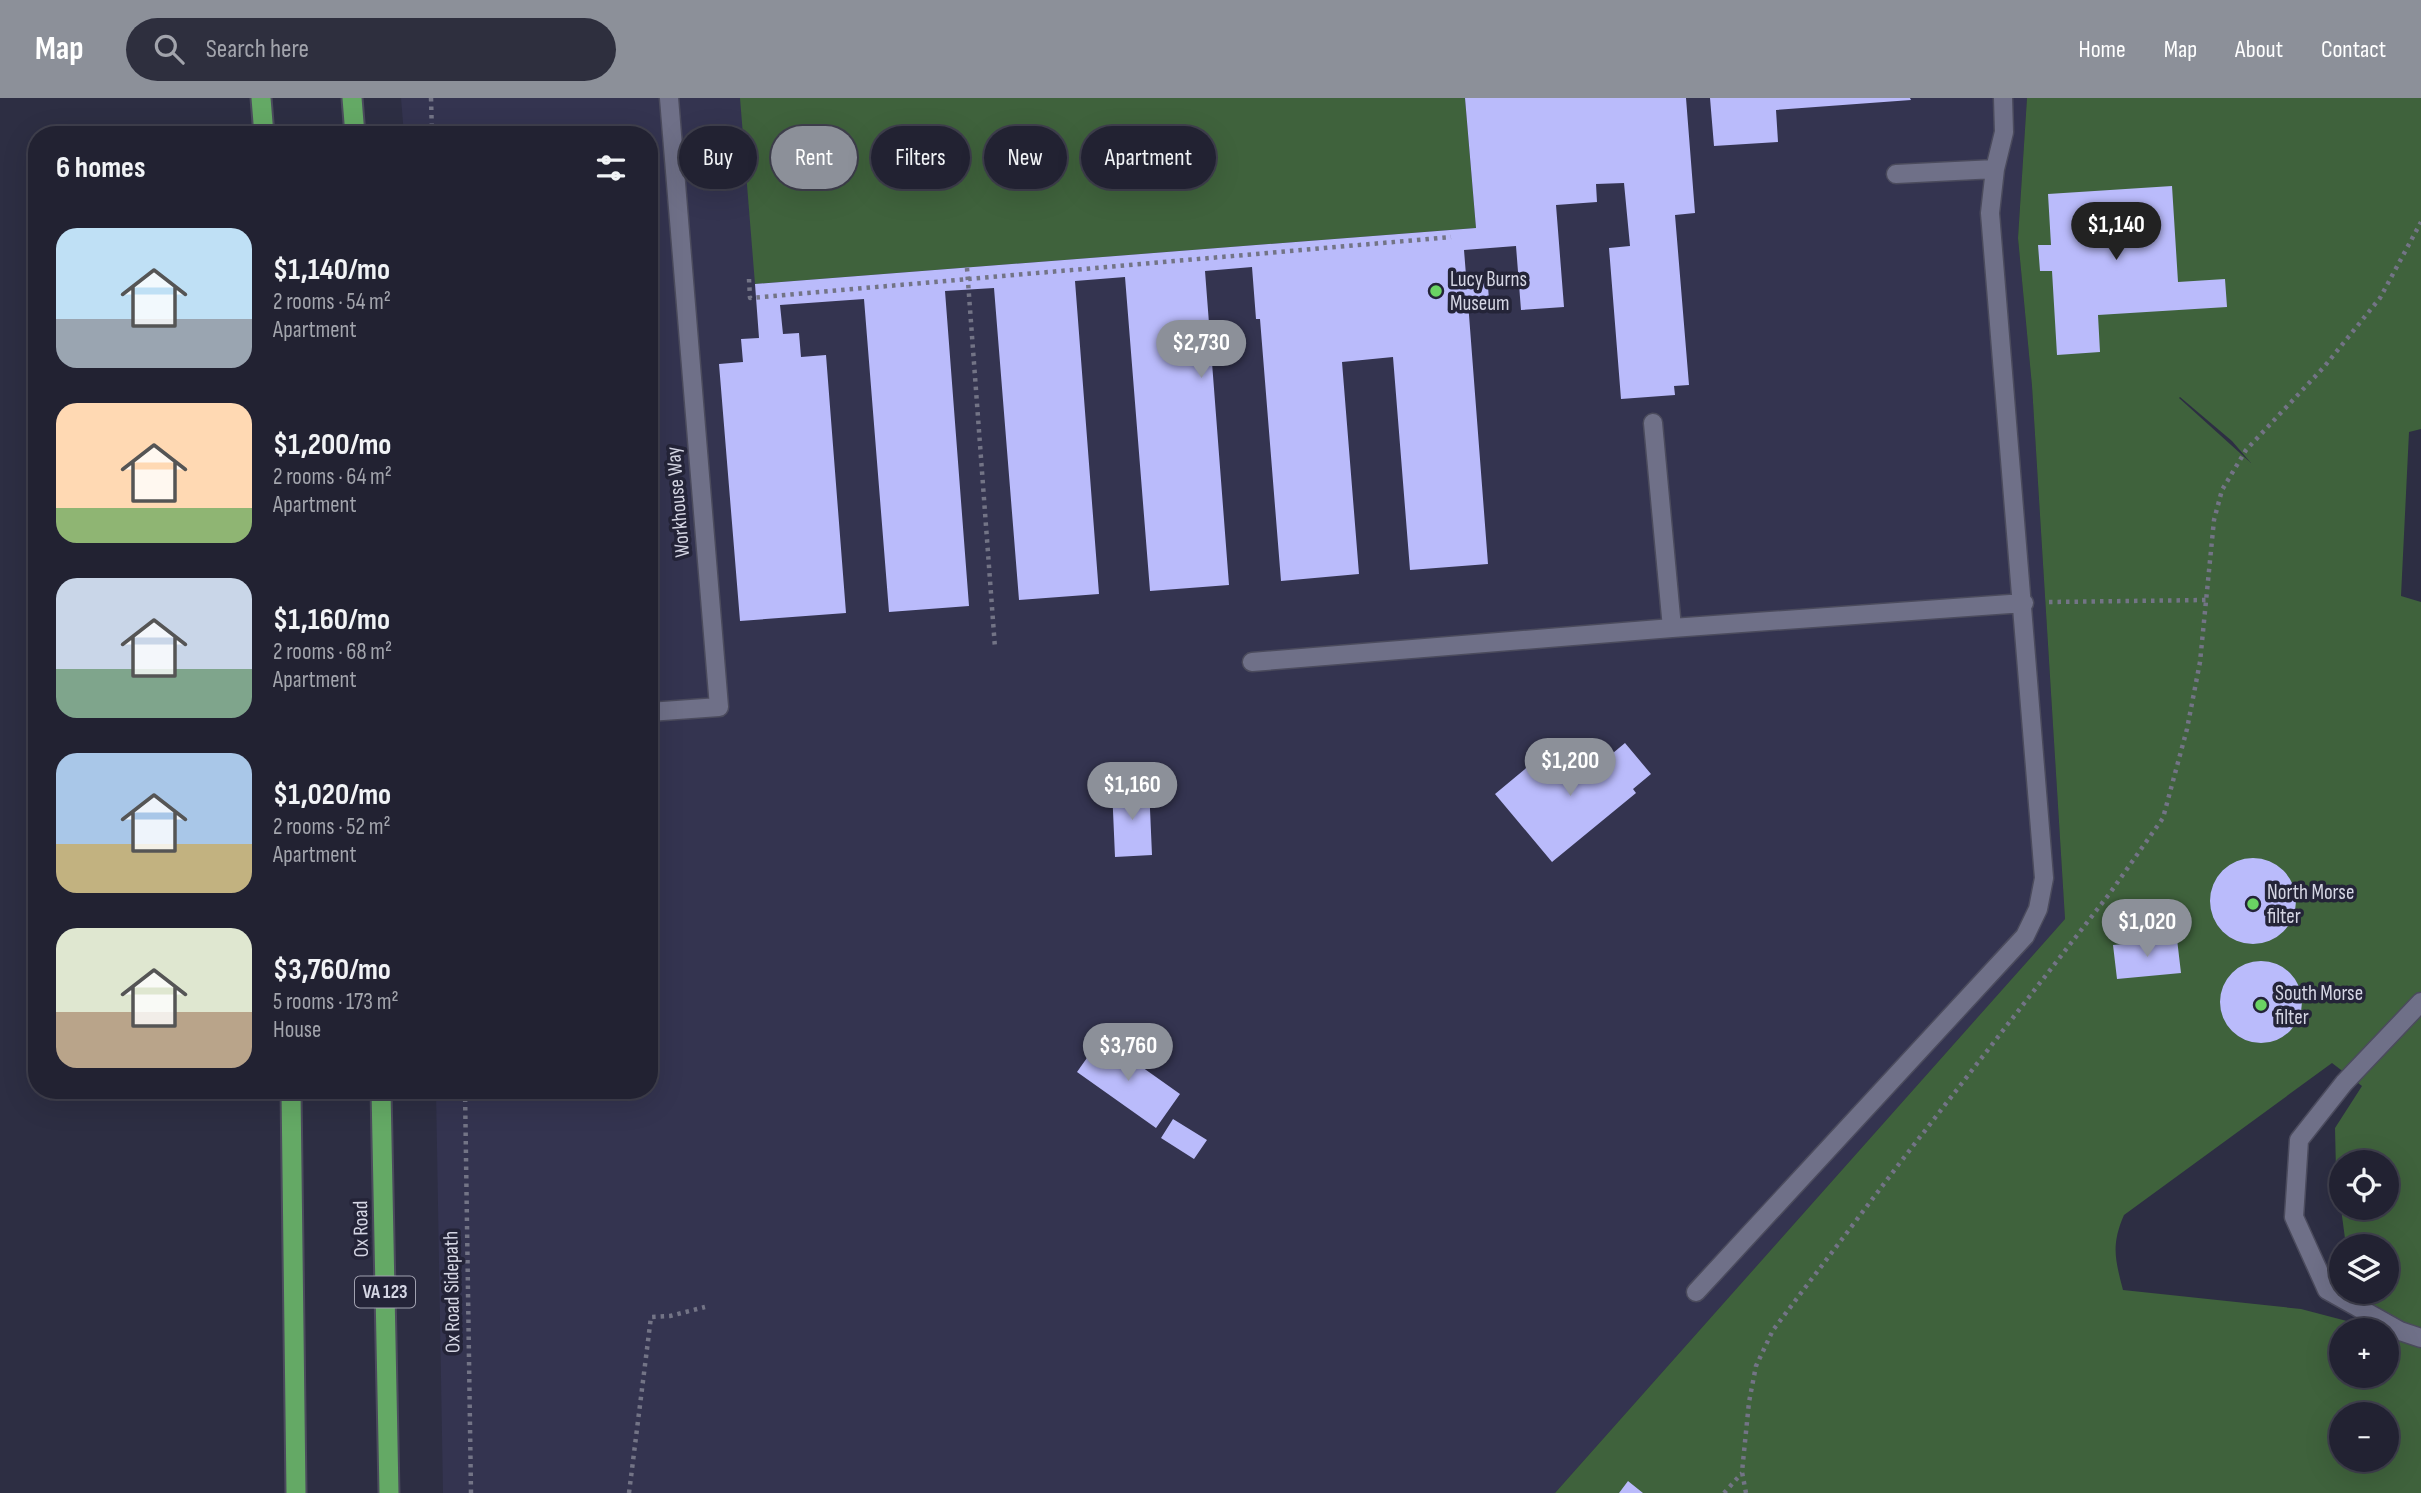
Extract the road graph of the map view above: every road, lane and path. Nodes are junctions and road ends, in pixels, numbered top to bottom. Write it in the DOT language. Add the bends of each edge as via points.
graph roads {
  1 [pos="261,98"];
  2 [pos="352,98"];
  3 [pos="430,98"];
  4 [pos="668,98"];
  5 [pos="2003,98"];
  6 [pos="263,126"];
  7 [pos="354,126"];
  8 [pos="432,126"];
  9 [pos="1995,169"];
  10 [pos="1896,174"];
  11 [pos="2421,222"];
  12 [pos="1451,237"];
  13 [pos="967,268"];
  14 [pos="749,279"];
  15 [pos="968,279"];
  16 [pos="1653,423"];
  17 [pos="2206,600"];
  18 [pos="2024,603"];
  19 [pos="1672,628"];
  20 [pos="995,648"];
  21 [pos="1252,662"];
  22 [pos="658,711"];
  23 [pos="2421,1003"];
  24 [pos="291,1099"];
  25 [pos="382,1099"];
  26 [pos="465,1099"];
  27 [pos="1696,1292"];
  28 [pos="705,1307"];
  29 [pos="2421,1338"];
  30 [pos="1742,1472"];
  31 [pos="296,1493"];
  32 [pos="389,1493"];
  33 [pos="471,1493"];
  34 [pos="629,1493"];
  35 [pos="1724,1493"];
  36 [pos="1746,1493"];
  1 -- 6 [label="highway"];
  2 -- 7 [label="highway"];
  3 -- 8 [label="path"];
  4 -- 22 [label="street, Workhouse Way" via="719,707"];
  5 -- 9 [label="street" via="2004,132"];
  9 -- 10 [label="street"];
  9 -- 18 [label="street" via="1990,213"];
  11 -- 17 [label="path" via="2380,298 2324,367 2246,450 2222,489"];
  12 -- 15 [label="path"];
  13 -- 15 [label="path"];
  14 -- 15 [label="path" via="750,298"];
  15 -- 20 [label="path"];
  16 -- 19 [label="street"];
  17 -- 18 [label="path"];
  17 -- 30 [label="path" via="2187,729 2162,818 2110,893 1773,1330 1756,1366"];
  18 -- 19 [label="street"];
  18 -- 27 [label="street" via="2045,878 2038,909 2016,946"];
  19 -- 21 [label="street"];
  23 -- 29 [label="street" via="2344,1083 2299,1140 2294,1217 2327,1290"];
  24 -- 31 [label="highway"];
  25 -- 32 [label="highway, Ox Road / VA 123"];
  26 -- 33 [label="path, Ox Road Sidepath"];
  28 -- 34 [label="path" via="651,1317"];
  30 -- 35 [label="path"];
  30 -- 36 [label="path"];
}
